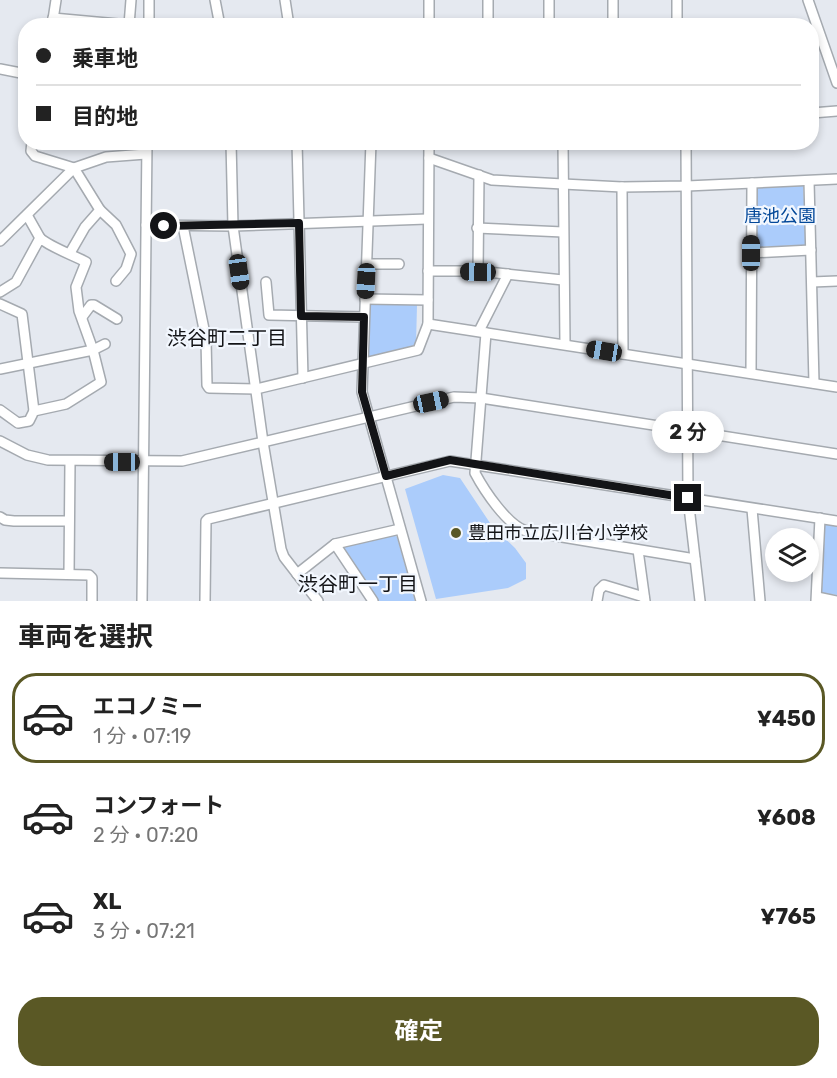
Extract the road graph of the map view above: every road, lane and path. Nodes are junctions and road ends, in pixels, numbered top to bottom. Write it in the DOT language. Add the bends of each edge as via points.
graph roads {
  1 [pos="56,0"];
  2 [pos="131,0"];
  3 [pos="149,0"];
  4 [pos="215,0"];
  5 [pos="285,0"];
  6 [pos="429,0"];
  7 [pos="488,0"];
  8 [pos="549,0"];
  9 [pos="613,0"];
  10 [pos="676,0"];
  11 [pos="808,0"];
  12 [pos="53,18"];
  13 [pos="130,18"];
  14 [pos="148,18"];
  15 [pos="218,18"];
  16 [pos="288,18"];
  17 [pos="429,18"];
  18 [pos="488,18"];
  19 [pos="549,18"];
  20 [pos="613,18"];
  21 [pos="677,18"];
  22 [pos="814,18"];
  23 [pos="819,33"];
  24 [pos="819,45"];
  25 [pos="823,45"];
  26 [pos="0,69"];
  27 [pos="18,72"];
  28 [pos="837,83"];
  29 [pos="837,111"];
  30 [pos="819,112"];
  31 [pos="30,150"];
  32 [pos="146,150"];
  33 [pos="231,150"];
  34 [pos="297,150"];
  35 [pos="371,150"];
  36 [pos="429,150"];
  37 [pos="563,150"];
  38 [pos="686,150"];
  39 [pos="146,154"];
  40 [pos="429,158"];
  41 [pos="75,168"];
  42 [pos="479,175"];
  43 [pos="837,179"];
  44 [pos="808,181"];
  45 [pos="752,183"];
  46 [pos="563,184"];
  47 [pos="687,186"];
  48 [pos="622,187"];
  49 [pos="100,210"];
  50 [pos="27,215"];
  51 [pos="427,219"];
  52 [pos="369,221"];
  53 [pos="299,223"];
  54 [pos="146,225"];
  55 [pos="233,225"];
  56 [pos="183,226"];
  57 [pos="477,228"];
  58 [pos="563,232"];
  59 [pos="40,238"];
  60 [pos="0,242"];
  61 [pos="811,250"];
  62 [pos="70,253"];
  63 [pos="751,253"];
  64 [pos="367,264"];
  65 [pos="399,264"];
  66 [pos="428,271"];
  67 [pos="478,272"];
  68 [pos="508,274"];
  69 [pos="116,280"];
  70 [pos="563,280"];
  71 [pos="837,281"];
  72 [pos="266,282"];
  73 [pos="813,282"];
  74 [pos="0,292"];
  75 [pos="365,299"];
  76 [pos="428,300"];
  77 [pos="0,304"];
  78 [pos="301,316"];
  79 [pos="82,317"];
  80 [pos="364,317"];
  81 [pos="117,319"];
  82 [pos="428,324"];
  83 [pos="483,332"];
  84 [pos="105,344"];
  85 [pos="565,344"];
  86 [pos="93,350"];
  87 [pos="623,354"];
  88 [pos="27,363"];
  89 [pos="363,364"];
  90 [pos="687,364"];
  91 [pos="0,369"];
  92 [pos="751,373"];
  93 [pos="303,378"];
  94 [pos="814,383"];
  95 [pos="837,387"];
  96 [pos="256,389"];
  97 [pos="481,398"];
  98 [pos="0,410"];
  99 [pos="34,411"];
  100 [pos="369,418"];
  101 [pos="687,431"];
  102 [pos="0,441"];
  103 [pos="263,442"];
  104 [pos="837,454"];
  105 [pos="70,462"];
  106 [pos="144,462"];
  107 [pos="476,464"];
  108 [pos="386,476"];
  109 [pos="688,498"];
  110 [pos="273,502"];
  111 [pos="752,509"];
  112 [pos="0,517"];
  113 [pos="820,518"];
  114 [pos="69,521"];
  115 [pos="837,521"];
  116 [pos="400,529"];
  117 [pos="335,544"];
  118 [pos="638,550"];
  119 [pos="695,559"];
  120 [pos="0,573"];
  121 [pos="69,574"];
  122 [pos="297,574"];
  123 [pos="644,599"];
  124 [pos="817,599"];
  125 [pos="92,601"];
  126 [pos="142,601"];
  127 [pos="205,601"];
  128 [pos="318,601"];
  129 [pos="373,601"];
  130 [pos="421,601"];
  131 [pos="597,601"];
  132 [pos="700,601"];
  133 [pos="760,601"];
  134 [pos="837,601"];
  1 -- 12 [label="street"];
  2 -- 13 [label="street"];
  3 -- 14 [label="street"];
  4 -- 15 [label="street"];
  5 -- 16 [label="street"];
  6 -- 17 [label="street"];
  7 -- 18 [label="street"];
  8 -- 19 [label="street"];
  9 -- 20 [label="street"];
  10 -- 21 [label="street"];
  11 -- 22 [label="street"];
  23 -- 25 [label="street"];
  24 -- 25 [label="street"];
  25 -- 28 [label="street"];
  26 -- 27 [label="street"];
  29 -- 30 [label="street"];
  31 -- 41 [label="street" via="35,156"];
  32 -- 39 [label="street"];
  33 -- 55 [label="street"];
  34 -- 53 [label="street"];
  35 -- 52 [label="street"];
  36 -- 40 [label="street"];
  37 -- 46 [label="street"];
  38 -- 47 [label="street"];
  39 -- 41 [label="street" via="105,157"];
  39 -- 54 [label="street"];
  40 -- 42 [label="street"];
  40 -- 51 [label="street"];
  41 -- 49 [label="street"];
  41 -- 50 [label="street"];
  42 -- 46 [label="street" via="492,180"];
  42 -- 57 [label="street"];
  43 -- 44 [label="street"];
  44 -- 45 [label="street"];
  44 -- 61 [label="street"];
  45 -- 47 [label="street"];
  45 -- 63 [label="street"];
  46 -- 48 [label="street"];
  46 -- 58 [label="street"];
  47 -- 48 [label="street"];
  47 -- 90 [label="street"];
  48 -- 87 [label="street"];
  49 -- 62 [label="street"];
  49 -- 69 [label="street" via="116,225 131,254 126,269"];
  50 -- 59 [label="street"];
  50 -- 60 [label="street"];
  51 -- 52 [label="street"];
  51 -- 66 [label="street"];
  52 -- 53 [label="street"];
  52 -- 64 [label="street"];
  53 -- 55 [label="street"];
  53 -- 78 [label="street"];
  54 -- 56 [label="street"];
  54 -- 106 [label="street"];
  55 -- 56 [label="street"];
  55 -- 96 [label="street"];
  56 -- 96 [label="street" via="206,339 207,385"];
  57 -- 58 [label="street"];
  57 -- 67 [label="street"];
  58 -- 70 [label="street"];
  59 -- 62 [label="street"];
  59 -- 74 [label="street" via="16,282"];
  61 -- 63 [label="street"];
  61 -- 73 [label="street"];
  62 -- 79 [label="street" via="86,262 76,287"];
  63 -- 92 [label="street"];
  64 -- 65 [label="street"];
  64 -- 75 [label="street"];
  66 -- 67 [label="street"];
  66 -- 76 [label="street"];
  67 -- 68 [label="street"];
  68 -- 70 [label="street"];
  68 -- 83 [label="street"];
  70 -- 85 [label="street"];
  71 -- 73 [label="street"];
  72 -- 78 [label="street" via="269,315"];
  73 -- 94 [label="street"];
  75 -- 76 [label="street"];
  75 -- 80 [label="street"];
  76 -- 82 [label="street"];
  77 -- 88 [label="street" via="22,314"];
  78 -- 80 [label="street"];
  78 -- 93 [label="street"];
  79 -- 81 [label="street" via="94,305"];
  79 -- 86 [label="street"];
  80 -- 89 [label="street"];
  82 -- 83 [label="street"];
  82 -- 89 [label="street" via="418,350"];
  83 -- 85 [label="street"];
  83 -- 97 [label="street"];
  84 -- 86 [label="street"];
  85 -- 87 [label="street"];
  86 -- 88 [label="street"];
  86 -- 99 [label="street" via="101,382 66,404"];
  87 -- 90 [label="street"];
  88 -- 91 [label="street"];
  88 -- 99 [label="street"];
  89 -- 93 [label="street"];
  89 -- 100 [label="street" via="362,392"];
  90 -- 92 [label="street"];
  90 -- 101 [label="street"];
  92 -- 94 [label="street"];
  93 -- 96 [label="street"];
  94 -- 95 [label="street"];
  96 -- 103 [label="street"];
  97 -- 100 [label="street" via="454,397"];
  97 -- 101 [label="street"];
  97 -- 107 [label="street"];
  98 -- 99 [label="street" via="18,423 29,421"];
  100 -- 103 [label="street"];
  100 -- 108 [label="street"];
  101 -- 104 [label="street"];
  101 -- 109 [label="street"];
  102 -- 105 [label="street" via="34,458"];
  103 -- 106 [label="street" via="182,461"];
  103 -- 110 [label="street"];
  105 -- 106 [label="street"];
  105 -- 114 [label="street"];
  106 -- 126 [label="street"];
  107 -- 108 [label="street" via="443,461"];
  107 -- 109 [label="street"];
  107 -- 118 [label="street" via="480,483 519,529"];
  108 -- 110 [label="street"];
  108 -- 116 [label="street"];
  109 -- 111 [label="street"];
  109 -- 119 [label="street"];
  110 -- 122 [label="street" via="282,552"];
  110 -- 127 [label="street" via="206,521"];
  111 -- 113 [label="street"];
  111 -- 133 [label="street"];
  112 -- 114 [label="street" via="14,521"];
  113 -- 115 [label="street"];
  113 -- 124 [label="street"];
  114 -- 121 [label="street"];
  116 -- 117 [label="street"];
  116 -- 130 [label="street"];
  117 -- 122 [label="street"];
  117 -- 129 [label="street"];
  118 -- 119 [label="street"];
  118 -- 123 [label="street"];
  119 -- 132 [label="street"];
  120 -- 121 [label="street"];
  121 -- 125 [label="street" via="92,578"];
  122 -- 128 [label="street"];
  123 -- 131 [label="street" via="604,585"];
  124 -- 134 [label="street"];
}
